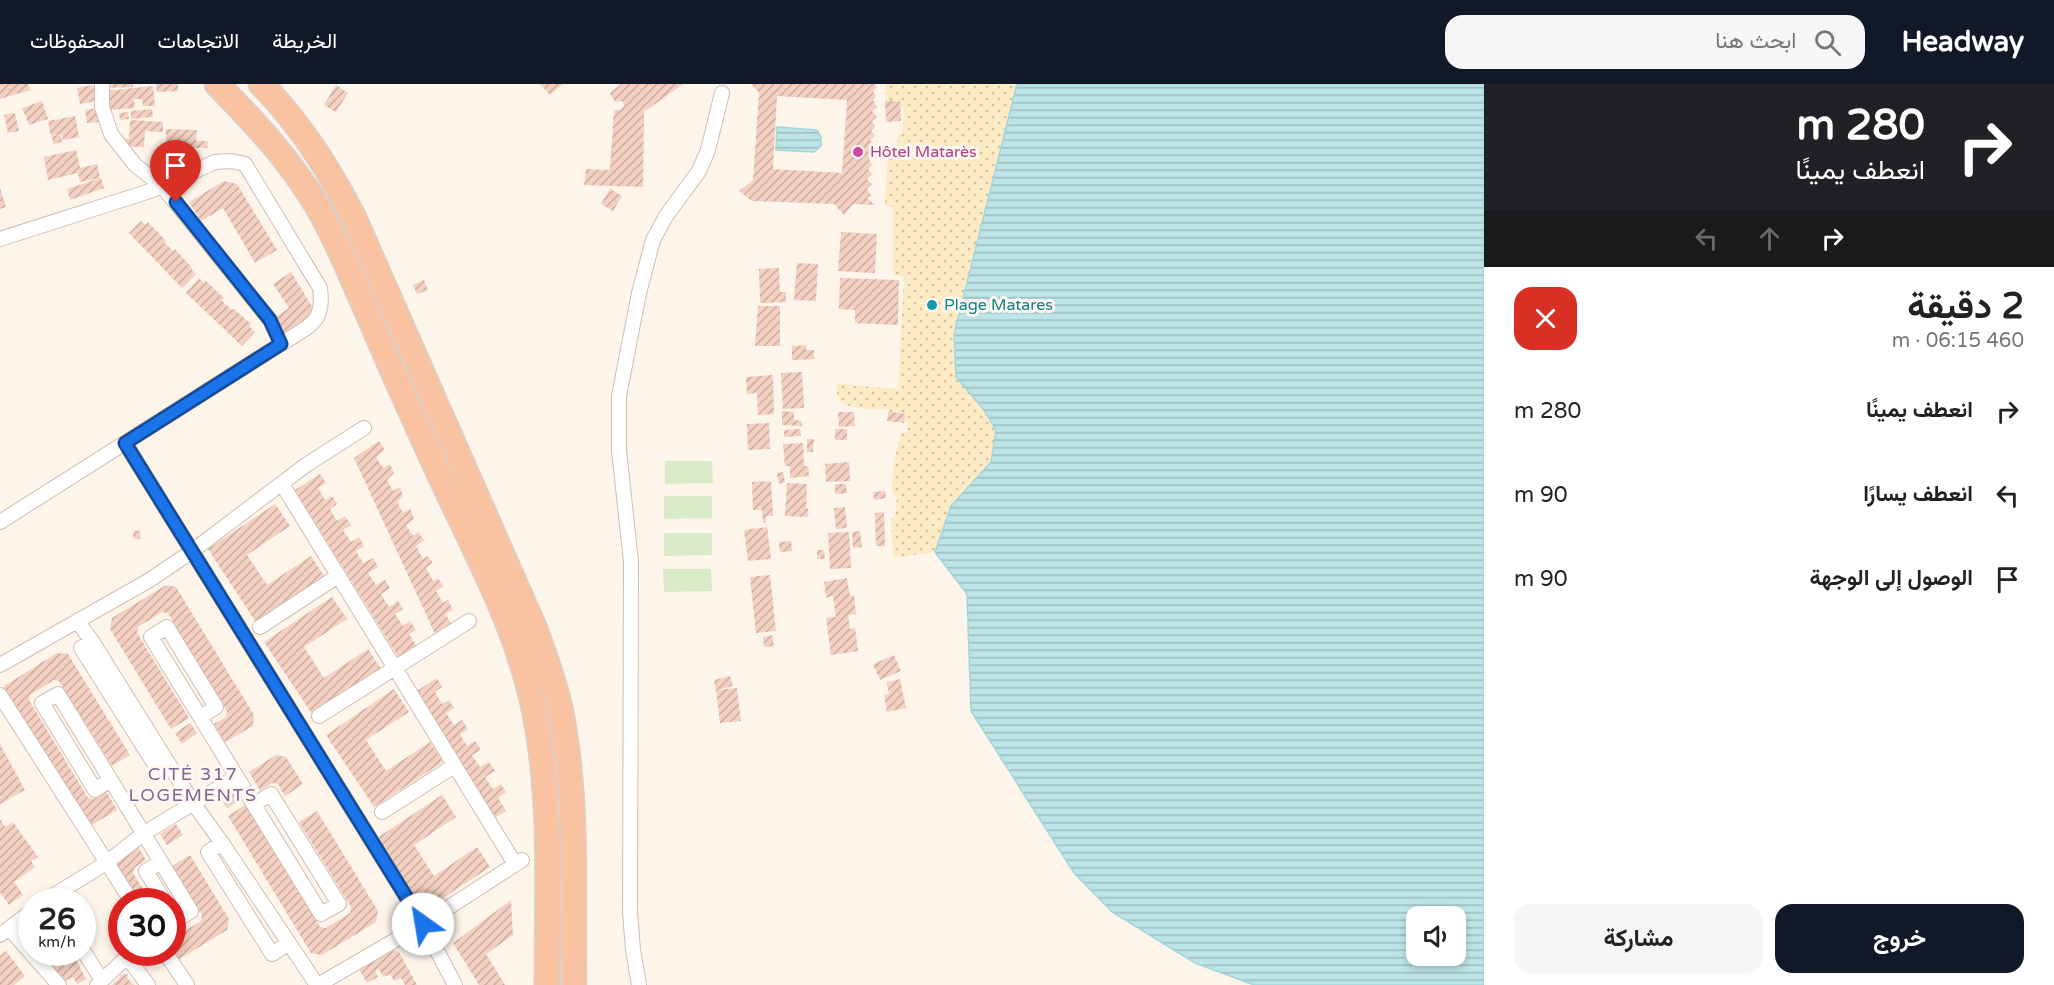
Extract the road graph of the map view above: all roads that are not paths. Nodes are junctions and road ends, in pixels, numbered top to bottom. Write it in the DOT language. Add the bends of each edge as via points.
graph roads {
  1 [pos="102,84"];
  2 [pos="217,84"];
  3 [pos="261,84"];
  4 [pos="722,93"];
  5 [pos="162,186"];
  6 [pos="0,238"];
  7 [pos="281,344"];
  8 [pos="364,428"];
  9 [pos="125,443"];
  10 [pos="282,484"];
  11 [pos="0,522"];
  12 [pos="191,552"];
  13 [pos="338,576"];
  14 [pos="77,621"];
  15 [pos="469,621"];
  16 [pos="260,627"];
  17 [pos="0,665"];
  18 [pos="394,668"];
  19 [pos="0,695"];
  20 [pos="320,716"];
  21 [pos="200,717"];
  22 [pos="454,766"];
  23 [pos="236,777"];
  24 [pos="110,780"];
  25 [pos="193,803"];
  26 [pos="254,804"];
  27 [pos="382,812"];
  28 [pos="142,834"];
  29 [pos="222,843"];
  30 [pos="161,862"];
  31 [pos="106,863"];
  32 [pos="66,888"];
  33 [pos="123,888"];
  34 [pos="156,888"];
  35 [pos="177,888"];
  36 [pos="186,903"];
  37 [pos="186,914"];
  38 [pos="18,921"];
  39 [pos="423,924"];
  40 [pos="0,935"];
  41 [pos="15,935"];
  42 [pos="289,943"];
  43 [pos="90,966"];
  44 [pos="174,966"];
  45 [pos="99,983"];
  46 [pos="58,985"];
  47 [pos="148,985"];
  48 [pos="187,985"];
  49 [pos="318,985"];
  50 [pos="454,985"];
  51 [pos="548,985"];
  52 [pos="574,985"];
  53 [pos="639,985"];
  1 -- 5 [label="street" via="102,107 111,134 135,165"];
  2 -- 51 [label="highway" via="280,152 332,231 508,624 533,703 541,747 546,814"];
  3 -- 52 [label="highway" via="295,123 336,181 519,590 548,666 571,778"];
  4 -- 53 [label="street" via="699,171 653,240 618,403 631,562 630,912"];
  5 -- 6 [label="street"];
  5 -- 7 [label="street" via="270,320"];
  5 -- 7 [label="street" via="215,162 245,164 320,288 322,304 317,319"];
  7 -- 9 [label="street"];
  8 -- 10 [label="street"];
  9 -- 11 [label="street"];
  9 -- 12 [label="street"];
  10 -- 12 [label="street"];
  10 -- 13 [label="street"];
  12 -- 14 [label="street"];
  12 -- 39 [label="street"];
  13 -- 16 [label="street"];
  13 -- 18 [label="street"];
  14 -- 17 [label="street"];
  14 -- 25 [label="street"];
  15 -- 18 [label="street"];
  18 -- 20 [label="street"];
  18 -- 22 [label="street"];
  19 -- 31 [label="street"];
  21 -- 21 [label="street" via="151,636 167,627 216,707"];
  21 -- 23 [label="street"];
  22 -- 27 [label="street"];
  22 -- 39 [label="street" via="518,862"];
  23 -- 25 [label="street"];
  23 -- 26 [label="street"];
  24 -- 24 [label="street" via="95,790 42,704 58,694"];
  24 -- 28 [label="street"];
  25 -- 28 [label="street"];
  25 -- 29 [label="street"];
  26 -- 26 [label="street" via="271,794 339,903 321,914"];
  28 -- 30 [label="street"];
  28 -- 31 [label="street"];
  29 -- 42 [label="street"];
  29 -- 42 [label="street" via="208,852 272,954"];
  30 -- 34 [label="street" via="146,871"];
  30 -- 35 [label="street"];
  31 -- 32 [label="street"];
  31 -- 33 [label="street"];
  36 -- 37 [label="street" via="191,911"];
  38 -- 40 [label="street"];
  39 -- 49 [label="street"];
  39 -- 50 [label="street"];
  41 -- 46 [label="street"];
  42 -- 49 [label="street"];
  43 -- 45 [label="street"];
  44 -- 48 [label="street"];
  45 -- 47 [label="street" via="126,957"];
}
